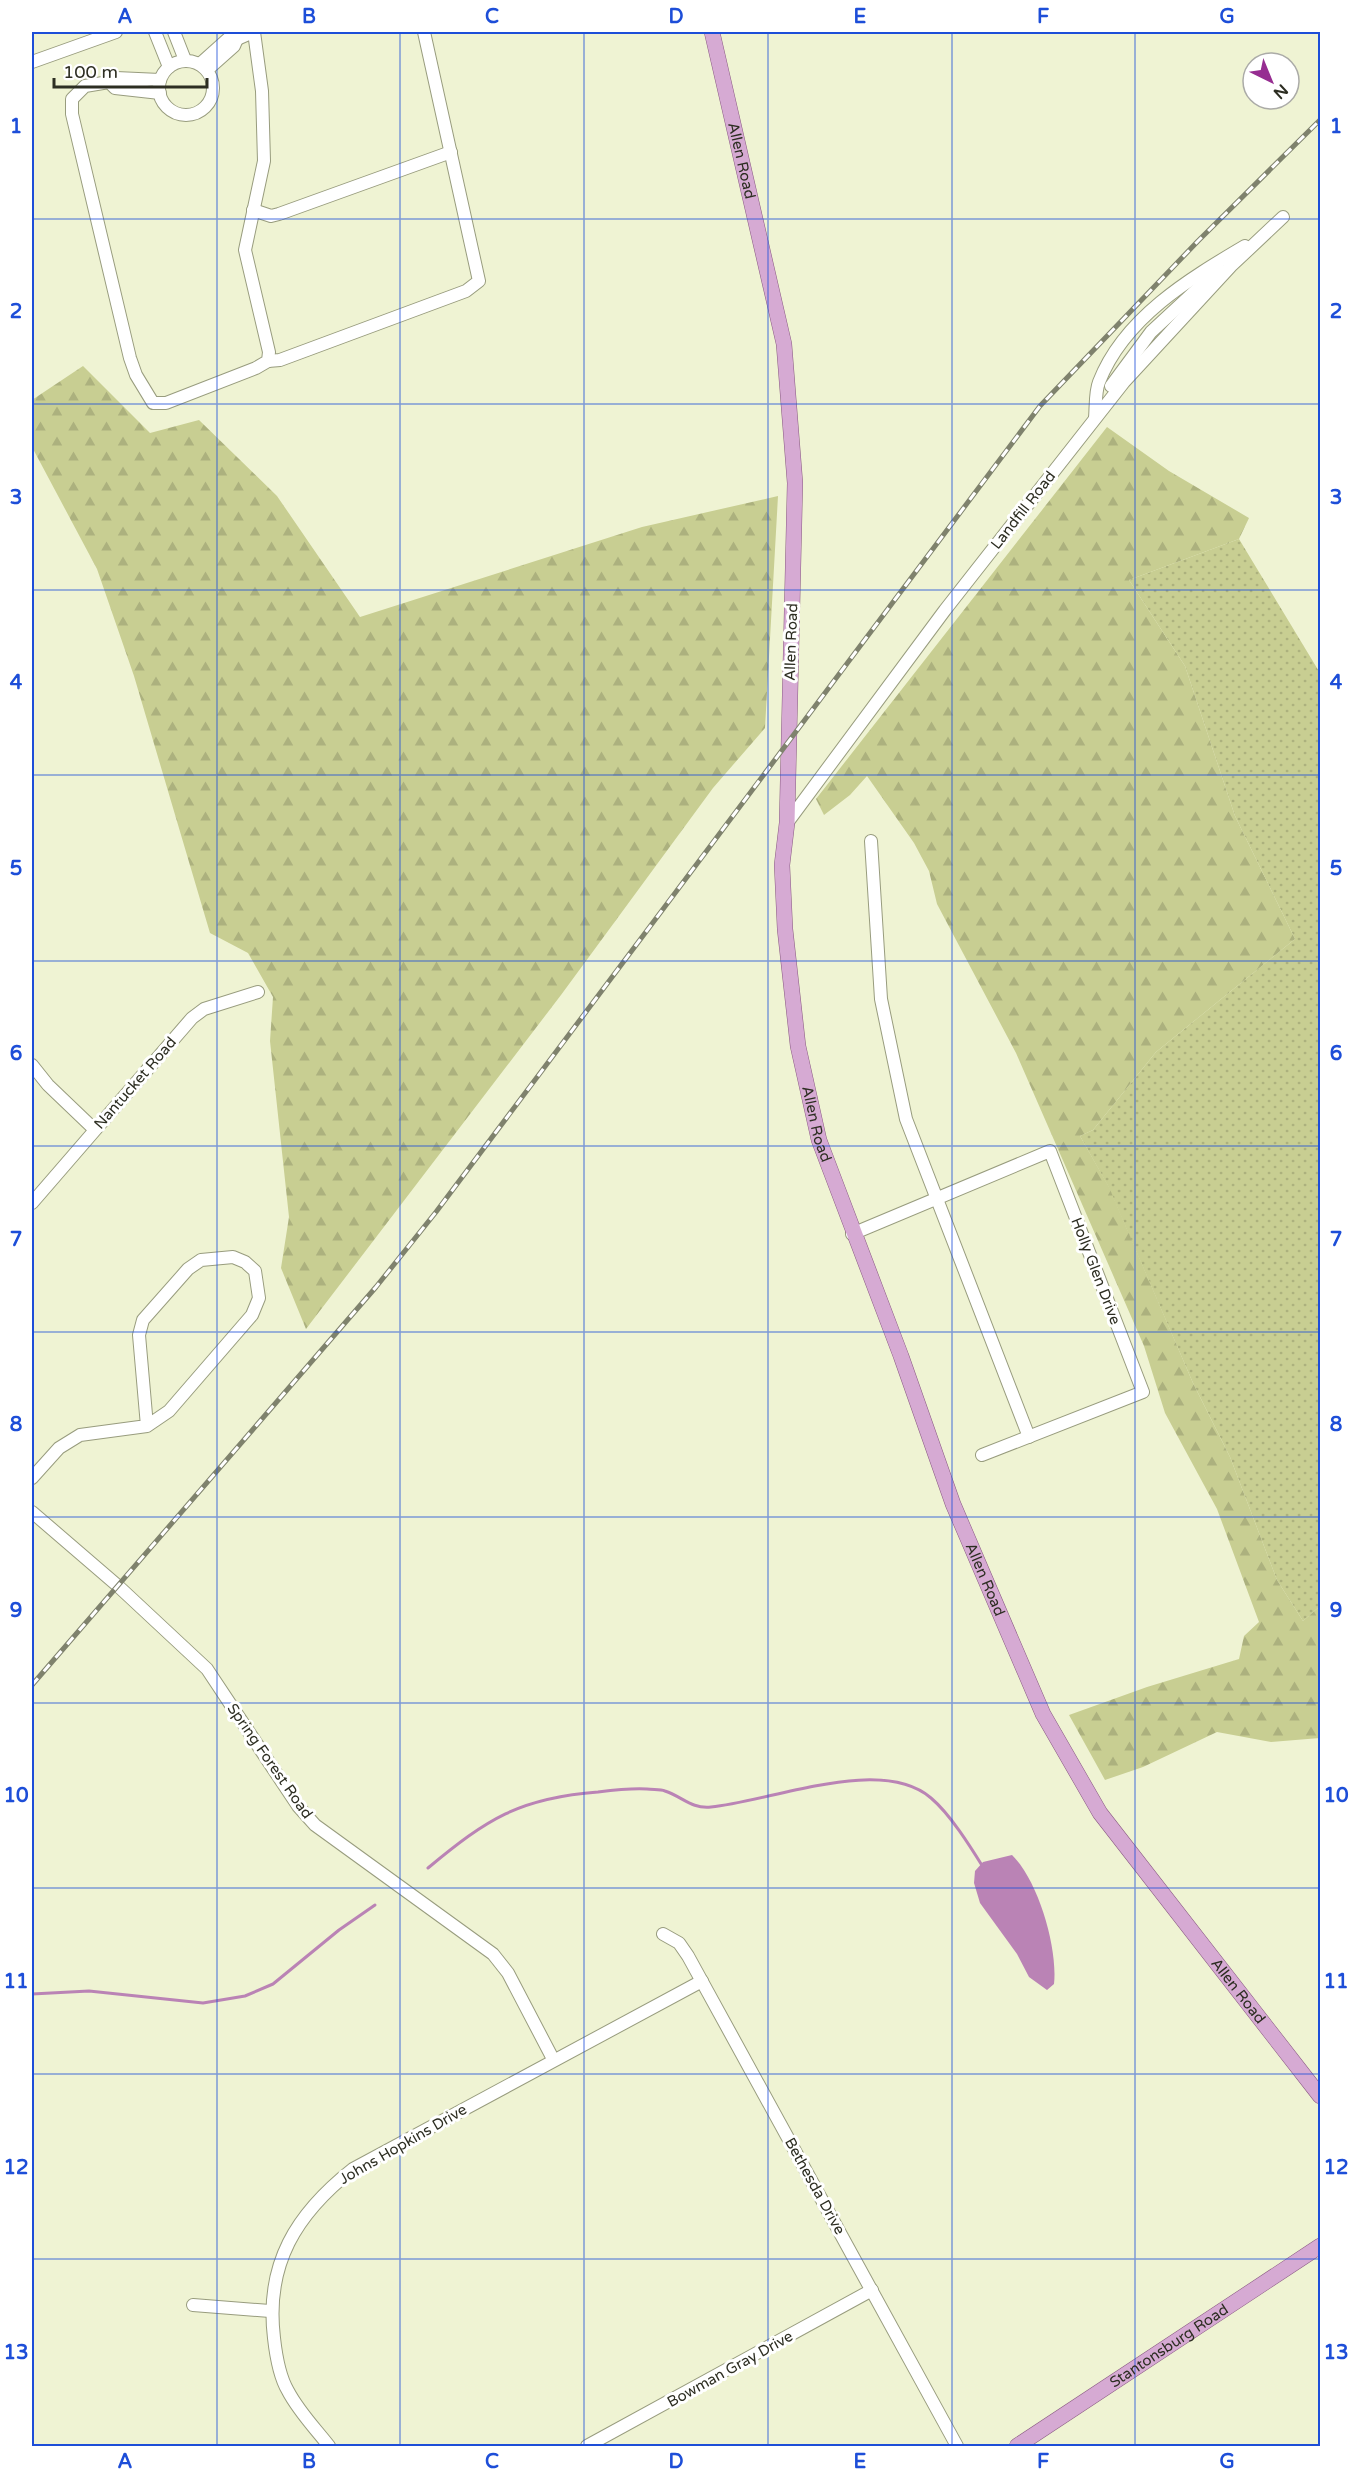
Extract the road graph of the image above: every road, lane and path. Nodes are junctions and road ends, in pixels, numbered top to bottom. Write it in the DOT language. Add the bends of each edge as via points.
graph roads {
  1 [pos="116,32"];
  2 [pos="155,32"];
  3 [pos="174,32"];
  4 [pos="253,32"];
  5 [pos="423,32"];
  6 [pos="712,32"];
  7 [pos="185,60"];
  8 [pos="32,62"];
  9 [pos="169,67"];
  10 [pos="204,67"];
  11 [pos="160,80"];
  12 [pos="109,82"];
  13 [pos="160,93"];
  14 [pos="451,152"];
  15 [pos="253,210"];
  16 [pos="1283,217"];
  17 [pos="1270,231"];
  18 [pos="1239,249"];
  19 [pos="268,361"];
  20 [pos="1095,414"];
  21 [pos="787,824"];
  22 [pos="870,841"];
  23 [pos="258,992"];
  24 [pos="32,1065"];
  25 [pos="94,1129"];
  26 [pos="936,1199"];
  27 [pos="32,1203"];
  28 [pos="852,1234"];
  29 [pos="147,1426"];
  30 [pos="1029,1437"];
  31 [pos="982,1455"];
  32 [pos="32,1478"];
  33 [pos="32,1512"];
  34 [pos="663,1934"];
  35 [pos="702,1981"];
  36 [pos="553,2059"];
  37 [pos="1320,2096"];
  38 [pos="1320,2246"];
  39 [pos="872,2290"];
  40 [pos="193,2306"];
  41 [pos="270,2311"];
  42 [pos="329,2446"];
  43 [pos="587,2446"];
  44 [pos="957,2446"];
  45 [pos="1017,2446"];
  1 -- 8 [label="street"];
  2 -- 9 [label="street"];
  3 -- 7 [label="street"];
  4 -- 10 [label="street" via="237,39 234,46"];
  4 -- 15 [label="street" via="262,91 264,161"];
  5 -- 14 [label="street"];
  6 -- 21 [label="main road, Allen Road" via="784,344 795,483"];
  7 -- 9 [label="street"];
  7 -- 10 [label="street"];
  9 -- 11 [label="street"];
  10 -- 13 [label="street" via="214,85 213,93 198,112 174,112"];
  11 -- 12 [label="street" via="116,78"];
  11 -- 13 [label="street"];
  12 -- 13 [label="street" via="115,88"];
  12 -- 19 [label="street" via="86,86 72,99 72,114 136,375 153,403 166,403"];
  14 -- 15 [label="street" via="279,214 271,216"];
  14 -- 19 [label="street" via="479,281 280,360"];
  15 -- 19 [label="street" via="245,250"];
  16 -- 17 [label="street, Landfill Road"];
  17 -- 18 [label="street"];
  17 -- 20 [label="street, Landfill Road" via="1226,271"];
  18 -- 20 [label="street" via="1151,332"];
  18 -- 20 [label="street" via="1155,304 1114,353 1098,383"];
  20 -- 21 [label="street, Landfill Road"];
  21 -- 28 [label="main road, Allen Road" via="782,865 785,929 798,1046 819,1140"];
  22 -- 26 [label="street" via="880,999 906,1119"];
  23 -- 25 [label="street, Nantucket Road" via="204,1009 192,1018"];
  24 -- 25 [label="street" via="48,1086"];
  25 -- 27 [label="street, Nantucket Road"];
  26 -- 28 [label="street, Holly Glen Drive"];
  26 -- 30 [label="street"];
  26 -- 30 [label="street, Holly Glen Drive" via="1050,1151 1143,1392"];
  28 -- 37 [label="main road, Allen Road" via="902,1356 953,1504 1043,1714 1100,1813"];
  29 -- 29 [label="street" via="169,1411 252,1315 259,1298 255,1271 245,1262 233,1257 201,1260 188,1269 143,1320 139,1335"];
  29 -- 32 [label="street" via="80,1435 60,1448"];
  30 -- 31 [label="street, Holly Glen Drive"];
  33 -- 36 [label="street, Spring Forest Road" via="207,1669 298,1806 315,1825 494,1954"];
  34 -- 35 [label="street, Bethesda Drive" via="679,1943"];
  35 -- 36 [label="street, Johns Hopkins Drive"];
  35 -- 39 [label="street, Bethesda Drive"];
  36 -- 41 [label="street, Johns Hopkins Drive" via="353,2169 322,2193 284,2252"];
  38 -- 45 [label="main road, Stantonsburg Road"];
  39 -- 43 [label="street, Bowman Gray Drive"];
  39 -- 44 [label="street, Bethesda Drive"];
  40 -- 41 [label="street"];
  41 -- 42 [label="street, Johns Hopkins Drive" via="276,2359 286,2390"];
}
